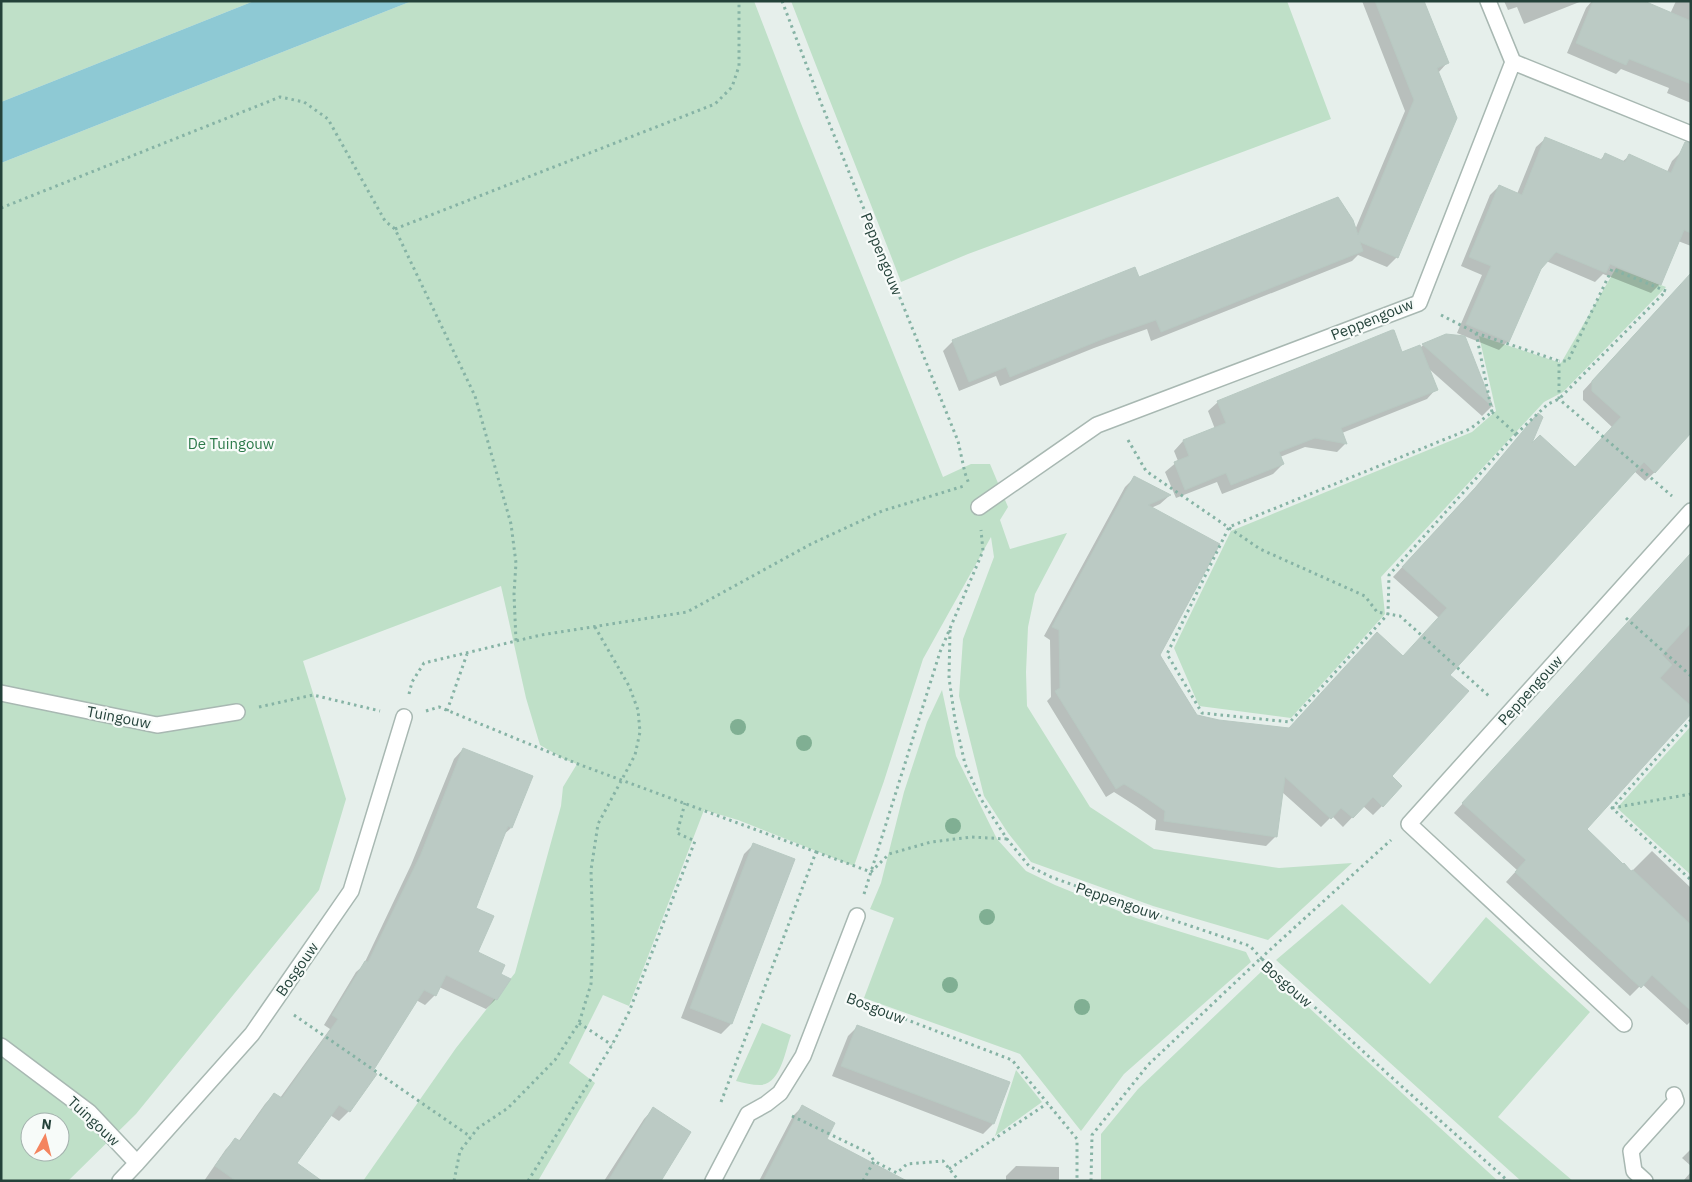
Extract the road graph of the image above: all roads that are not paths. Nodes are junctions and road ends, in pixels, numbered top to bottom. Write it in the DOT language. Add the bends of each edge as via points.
graph roads {
  1 [pos="1488,1"];
  2 [pos="1513,62"];
  3 [pos="1691,134"];
  4 [pos="979,507"];
  5 [pos="1690,512"];
  6 [pos="1,693"];
  7 [pos="237,712"];
  8 [pos="404,717"];
  9 [pos="857,916"];
  10 [pos="1624,1024"];
  11 [pos="1,1046"];
  12 [pos="1674,1096"];
  13 [pos="137,1163"];
  14 [pos="120,1181"];
  15 [pos="713,1181"];
  16 [pos="1645,1181"];
  1 -- 2 [label="street"];
  2 -- 3 [label="street"];
  2 -- 4 [label="street, Peppengouw" via="1419,303 1097,425"];
  5 -- 10 [label="street, Peppengouw" via="1409,824"];
  6 -- 7 [label="street, Tuingouw" via="158,725"];
  8 -- 13 [label="street, Bosgouw" via="351,891 252,1034"];
  9 -- 15 [label="street, Bosgouw" via="803,1056 780,1092 748,1114"];
  11 -- 13 [label="street, Tuingouw" via="89,1112"];
  12 -- 16 [label="street" via="1676,1101 1631,1151 1634,1171"];
  13 -- 14 [label="street, Bosgouw"];
}
